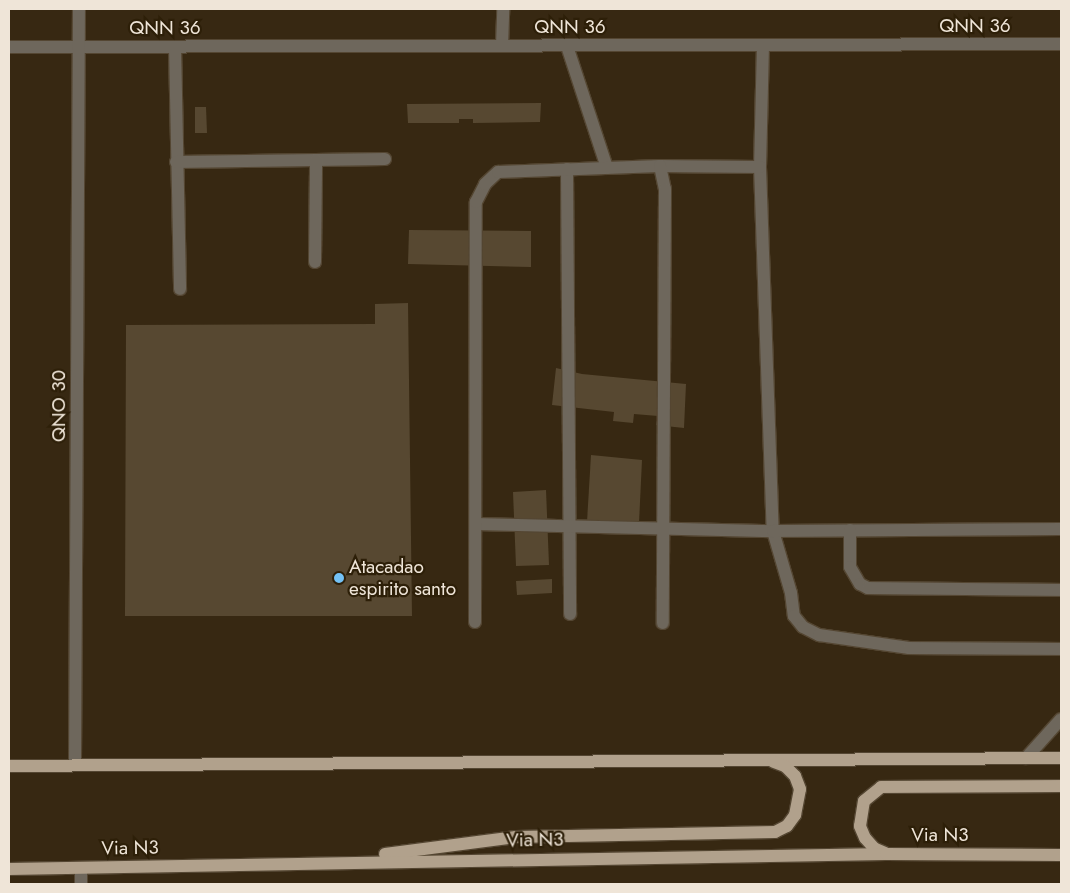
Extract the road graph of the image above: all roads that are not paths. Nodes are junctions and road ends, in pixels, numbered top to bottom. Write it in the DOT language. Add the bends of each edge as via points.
graph roads {
  1 [pos="79,9"];
  2 [pos="503,9"];
  3 [pos="1061,44"];
  4 [pos="762,45"];
  5 [pos="502,46"];
  6 [pos="567,46"];
  7 [pos="9,47"];
  8 [pos="80,47"];
  9 [pos="175,47"];
  10 [pos="385,159"];
  11 [pos="316,160"];
  12 [pos="176,162"];
  13 [pos="660,166"];
  14 [pos="760,167"];
  15 [pos="607,168"];
  16 [pos="567,170"];
  17 [pos="315,262"];
  18 [pos="180,289"];
  19 [pos="476,524"];
  20 [pos="571,526"];
  21 [pos="664,528"];
  22 [pos="1061,529"];
  23 [pos="850,530"];
  24 [pos="772,531"];
  25 [pos="1061,590"];
  26 [pos="570,614"];
  27 [pos="475,622"];
  28 [pos="663,623"];
  29 [pos="1061,650"];
  30 [pos="1061,719"];
  31 [pos="1026,758"];
  32 [pos="1061,758"];
  33 [pos="772,761"];
  34 [pos="75,764"];
  35 [pos="9,766"];
  36 [pos="1061,786"];
  37 [pos="886,854"];
  38 [pos="1061,855"];
  39 [pos="325,862"];
  40 [pos="81,868"];
  41 [pos="9,869"];
  42 [pos="81,884"];
  1 -- 8 [label="street, QNO 30"];
  2 -- 5 [label="street"];
  3 -- 4 [label="street, QNN 36"];
  4 -- 6 [label="street, QNN 36"];
  4 -- 14 [label="street"];
  5 -- 6 [label="street, QNN 36"];
  5 -- 9 [label="street, QNN 36"];
  6 -- 15 [label="street"];
  7 -- 8 [label="street, QNN 36"];
  8 -- 9 [label="street, QNN 36"];
  8 -- 34 [label="street, QNO 30"];
  9 -- 12 [label="street"];
  10 -- 11 [label="street"];
  11 -- 12 [label="street"];
  11 -- 17 [label="street"];
  12 -- 18 [label="street"];
  13 -- 14 [label="street"];
  13 -- 15 [label="street"];
  13 -- 21 [label="street" via="665,189"];
  14 -- 24 [label="street"];
  15 -- 16 [label="street"];
  16 -- 19 [label="street" via="498,172 485,184 476,202"];
  16 -- 20 [label="street"];
  19 -- 20 [label="street"];
  19 -- 27 [label="street"];
  20 -- 21 [label="street"];
  20 -- 26 [label="street"];
  21 -- 24 [label="street"];
  21 -- 28 [label="street"];
  22 -- 23 [label="street"];
  23 -- 24 [label="street"];
  23 -- 25 [label="street" via="850,567 860,584 868,588"];
  24 -- 29 [label="street" via="791,593 794,616 803,627 819,635 909,648"];
  30 -- 31 [label="street"];
  31 -- 32 [label="main road"];
  31 -- 33 [label="main road"];
  33 -- 34 [label="main road"];
  33 -- 39 [label="main road" via="785,766 795,776 800,789 795,815 787,826 776,832 516,837"];
  34 -- 35 [label="main road"];
  36 -- 37 [label="main road" via="881,787 864,801 860,826 874,848"];
  37 -- 38 [label="main road, Via N3"];
  37 -- 39 [label="main road, Via N3"];
  39 -- 40 [label="main road, Via N3"];
  40 -- 41 [label="main road, Via N3"];
  40 -- 42 [label="street"];
}
